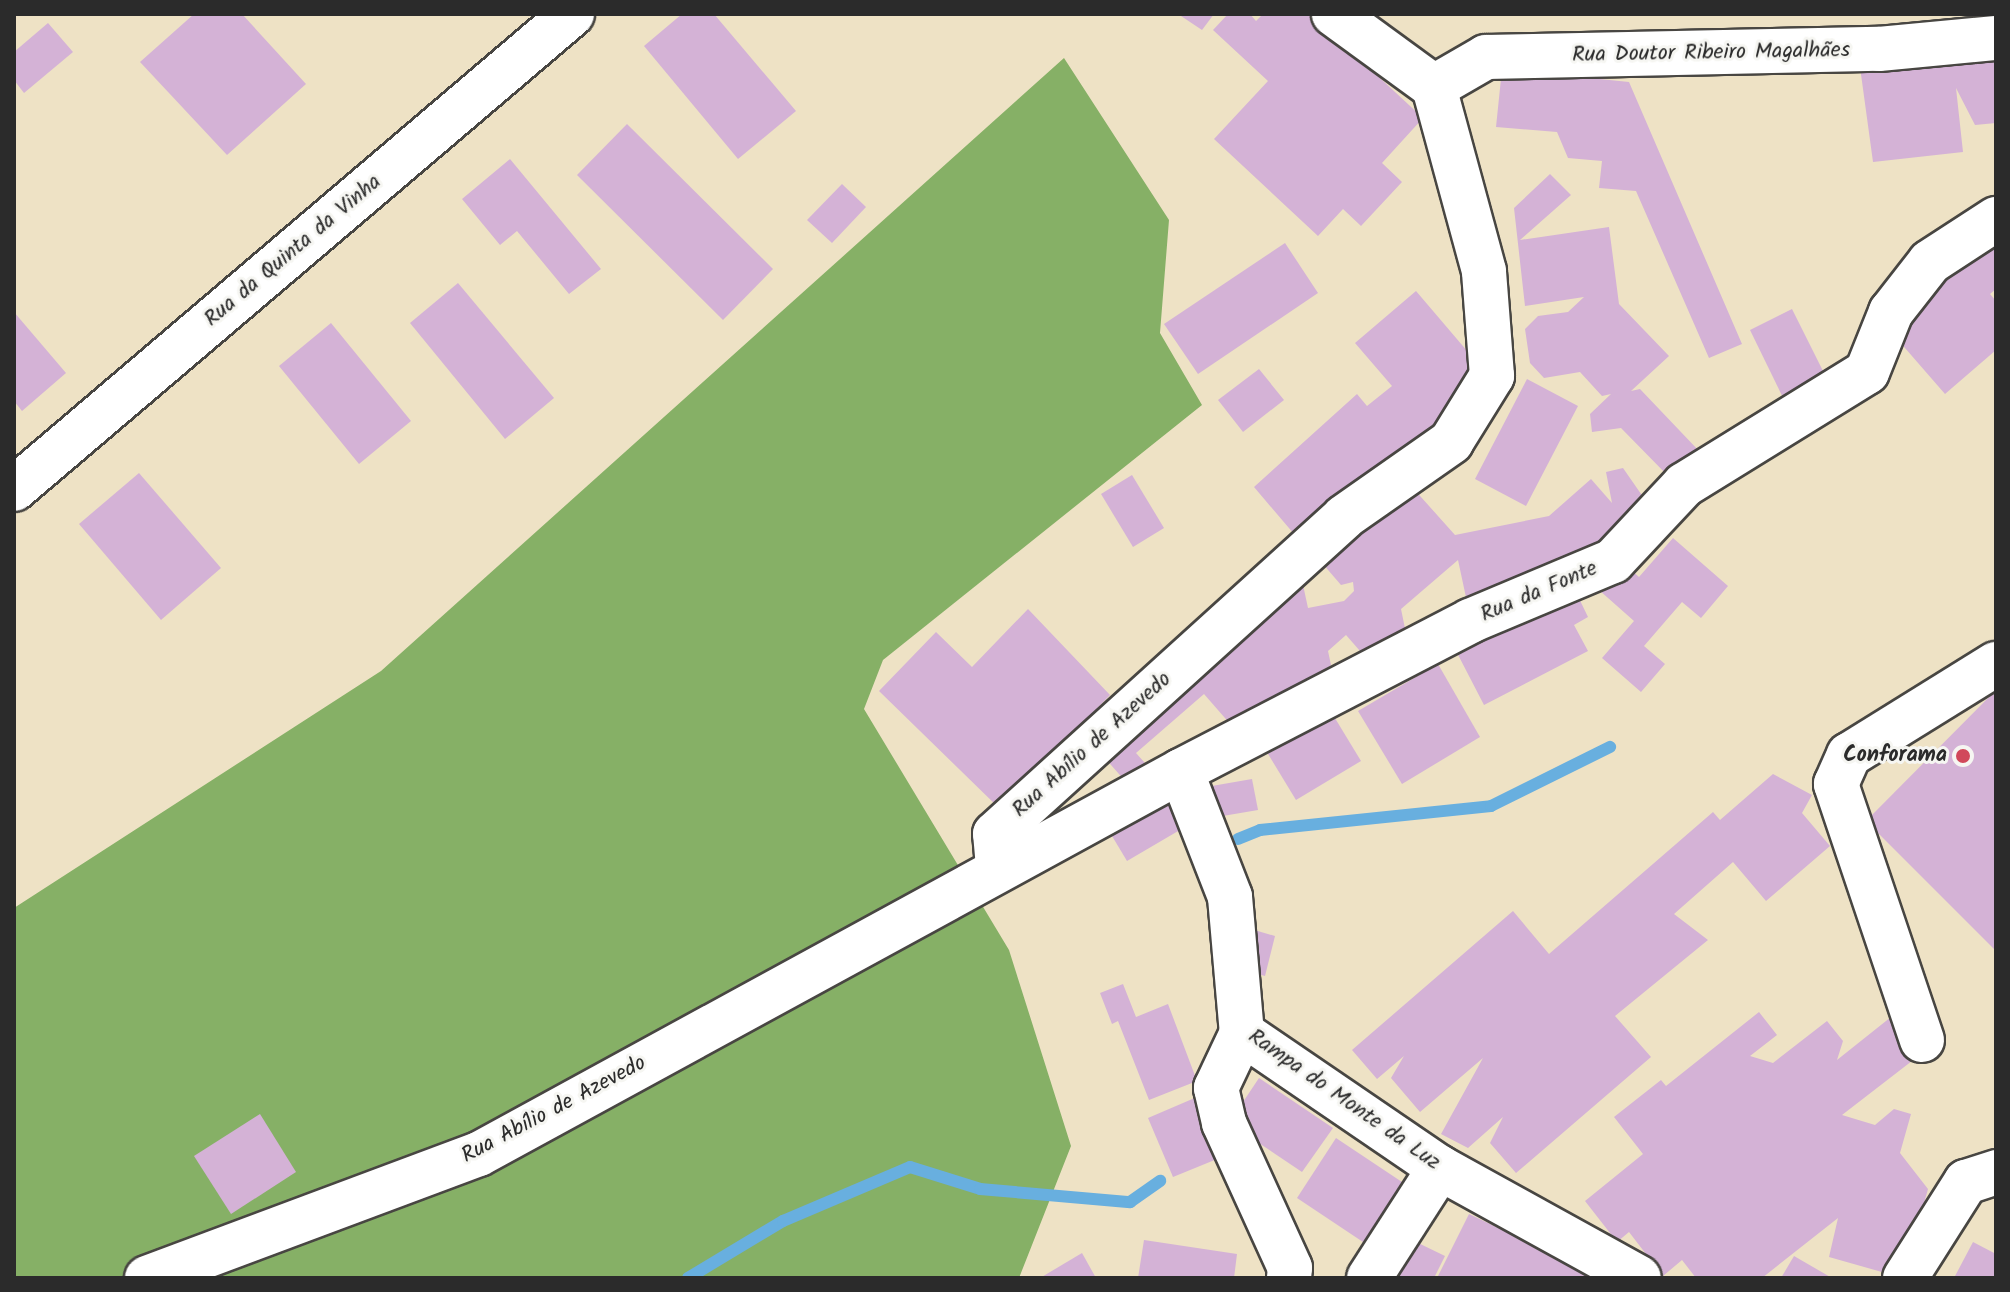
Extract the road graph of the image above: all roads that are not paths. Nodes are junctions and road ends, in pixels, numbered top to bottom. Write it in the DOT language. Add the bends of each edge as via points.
graph roads {
  1 [pos="572,14"];
  2 [pos="1334,14"];
  3 [pos="1996,38"];
  4 [pos="1434,87"];
  5 [pos="1996,219"];
  6 [pos="14,489"];
  7 [pos="1996,664"];
  8 [pos="1181,771"];
  9 [pos="998,867"];
  10 [pos="1242,1033"];
  11 [pos="1922,1040"];
  12 [pos="1440,1168"];
  13 [pos="1996,1172"];
  14 [pos="147,1278"];
  15 [pos="1289,1278"];
  16 [pos="1369,1278"];
  17 [pos="1639,1278"];
  18 [pos="1905,1278"];
  1 -- 6 [label="street, Rua da Quinta da Vinha"];
  2 -- 4 [label="street"];
  3 -- 4 [label="street, Rua Doutor Ribeiro Magalhães" via="1879,49 1486,57"];
  4 -- 9 [label="street, Rua Abílio de Azevedo" via="1484,271 1492,376 1451,442 1344,517 995,834"];
  5 -- 8 [label="street, Rua da Fonte" via="1930,262 1891,312 1867,372 1684,485 1613,561 1460,625"];
  7 -- 11 [label="street" via="1849,755 1836,784"];
  8 -- 9 [label="street, Rua da Fonte"];
  8 -- 10 [label="street, Rampa do Monte da Luz" via="1230,897"];
  9 -- 14 [label="street, Rua Abílio de Azevedo" via="479,1154"];
  10 -- 12 [label="street, Rampa do Monte da Luz"];
  10 -- 15 [label="street" via="1216,1088 1224,1123 1290,1268"];
  12 -- 16 [label="street"];
  12 -- 17 [label="street, Rampa do Monte da Luz"];
  13 -- 18 [label="street" via="1966,1182"];
}
